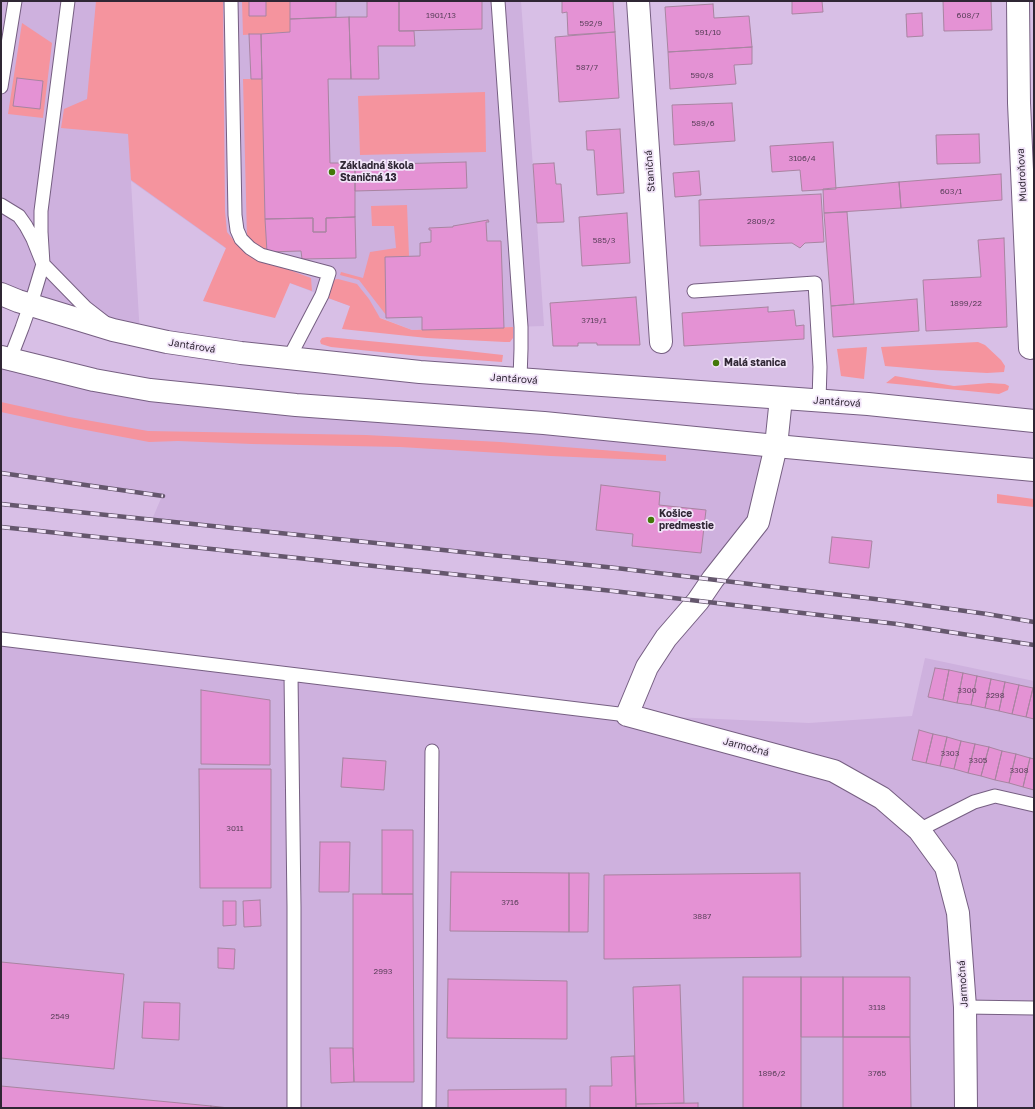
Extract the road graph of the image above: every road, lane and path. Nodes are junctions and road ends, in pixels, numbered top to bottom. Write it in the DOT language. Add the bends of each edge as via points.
graph roads {
  1 [pos="15,1"];
  2 [pos="68,1"];
  3 [pos="230,1"];
  4 [pos="498,1"];
  5 [pos="638,1"];
  6 [pos="1018,1"];
  7 [pos="1,87"];
  8 [pos="1026,104"];
  9 [pos="1,205"];
  10 [pos="43,264"];
  11 [pos="694,291"];
  12 [pos="1,294"];
  13 [pos="30,304"];
  14 [pos="113,330"];
  15 [pos="661,342"];
  16 [pos="1032,348"];
  17 [pos="289,358"];
  18 [pos="4,359"];
  19 [pos="520,379"];
  20 [pos="781,398"];
  21 [pos="819,401"];
  22 [pos="1034,422"];
  23 [pos="776,446"];
  24 [pos="1034,470"];
  25 [pos="1,639"];
  26 [pos="291,675"];
  27 [pos="627,716"];
  28 [pos="432,751"];
  29 [pos="1034,805"];
  30 [pos="920,830"];
  31 [pos="965,1007"];
  32 [pos="1034,1008"];
  33 [pos="294,1108"];
  34 [pos="429,1108"];
  35 [pos="966,1108"];
  1 -- 7 [label="lane"];
  2 -- 10 [label="lane" via="41,211"];
  3 -- 17 [label="lane" via="237,230 241,239 250,248 261,254 329,273 322,295"];
  4 -- 19 [label="lane" via="520,327"];
  5 -- 15 [label="street, Staničná"];
  6 -- 8 [label="street, Mudroňova"];
  8 -- 16 [label="street, Mudroňova"];
  9 -- 10 [label="lane" via="19,216 33,239"];
  10 -- 13 [label="lane"];
  10 -- 14 [label="lane" via="86,308"];
  11 -- 21 [label="lane" via="815,283 820,367"];
  12 -- 13 [label="street, Jantárová"];
  13 -- 14 [label="street, Jantárová"];
  13 -- 18 [label="lane"];
  14 -- 17 [label="street, Jantárová" via="167,342"];
  17 -- 19 [label="street, Jantárová" via="420,372"];
  18 -- 23 [label="street" via="150,390 296,405 544,423"];
  19 -- 20 [label="street, Jantárová"];
  20 -- 21 [label="street, Jantárová"];
  20 -- 23 [label="street"];
  21 -- 22 [label="street, Jantárová"];
  23 -- 24 [label="street"];
  23 -- 27 [label="street" via="758,522 698,601 666,638 647,667"];
  25 -- 26 [label="lane"];
  26 -- 27 [label="lane"];
  26 -- 33 [label="lane"];
  27 -- 30 [label="street, Jarmočná" via="834,771 882,798"];
  28 -- 34 [label="lane"];
  29 -- 30 [label="lane" via="995,796 974,802"];
  30 -- 31 [label="street, Jarmočná" via="946,866 958,913"];
  31 -- 32 [label="lane"];
  31 -- 35 [label="street, Jarmočná"];
}
